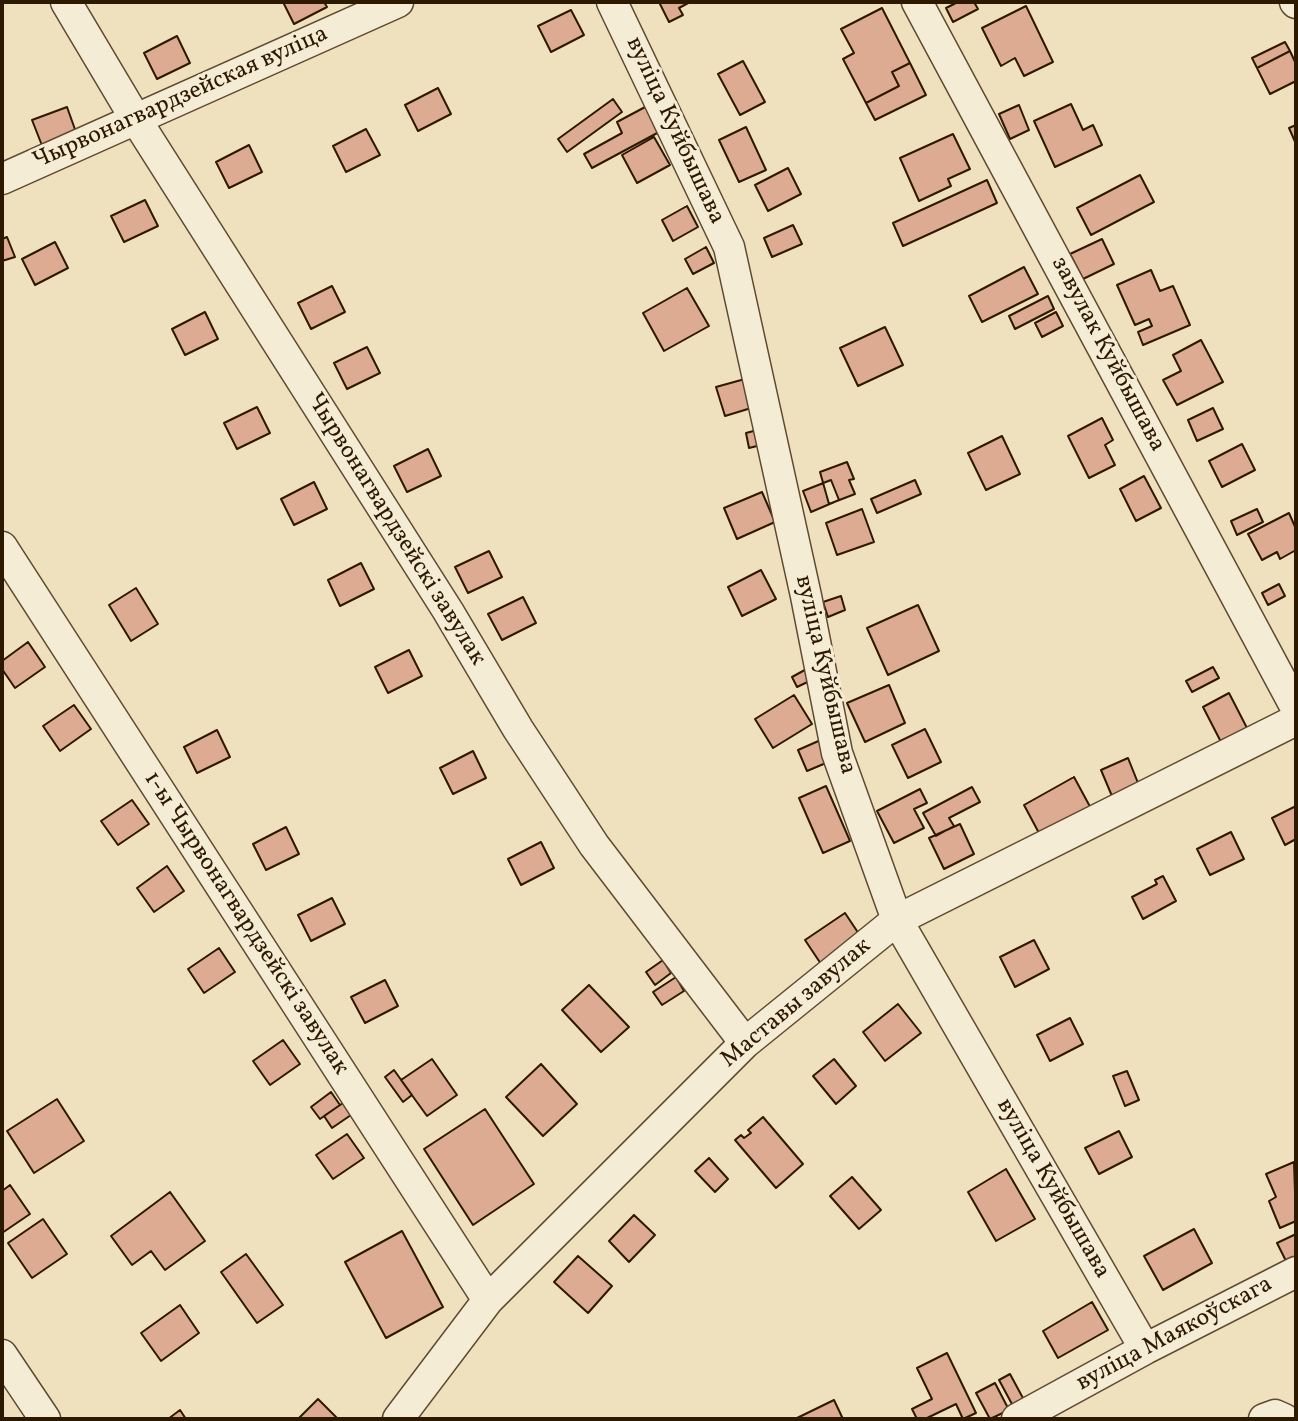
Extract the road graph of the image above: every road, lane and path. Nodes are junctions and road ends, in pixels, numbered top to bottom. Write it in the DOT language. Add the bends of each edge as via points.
graph roads {
  1 [pos="66,2"];
  2 [pos="398,2"];
  3 [pos="612,2"];
  4 [pos="918,2"];
  5 [pos="135,118"];
  6 [pos="2,179"];
  7 [pos="2,547"];
  8 [pos="1296,708"];
  9 [pos="1296,720"];
  10 [pos="897,920"];
  11 [pos="745,1043"];
  12 [pos="1296,1272"];
  13 [pos="488,1300"];
  14 [pos="1145,1349"];
  15 [pos="2,1355"];
  16 [pos="1023,1418"];
  17 [pos="45,1419"];
  18 [pos="398,1419"];
  19 [pos="1264,1419"];
  20 [pos="1284,1419"];
  1 -- 5 [label="street, Чырвонагвардзейскі завулак"];
  2 -- 5 [label="street, Чырвонагвардзейская вуліца"];
  3 -- 10 [label="street, вуліца Куйбышава" via="730,247 837,753"];
  4 -- 8 [label="street, завулак Куйбышава"];
  5 -- 6 [label="street, Чырвонагвардзейская вуліца"];
  5 -- 11 [label="street, Чырвонагвардзейскі завулак" via="594,845"];
  7 -- 13 [label="street, 1-ы Чырвонагвардзейскі завулак"];
  9 -- 10 [label="street, Маставы завулак"];
  10 -- 11 [label="street, Маставы завулак"];
  10 -- 14 [label="street, вуліца Куйбышава"];
  11 -- 13 [label="street, Маставы завулак"];
  12 -- 14 [label="street, вуліца Маякоўскага"];
  13 -- 18 [label="street, Маставы завулак"];
  14 -- 16 [label="street, вуліца Маякоўскага"];
  15 -- 17 [label="street"];
  19 -- 20 [label="street" via="1275,1415"];
}
